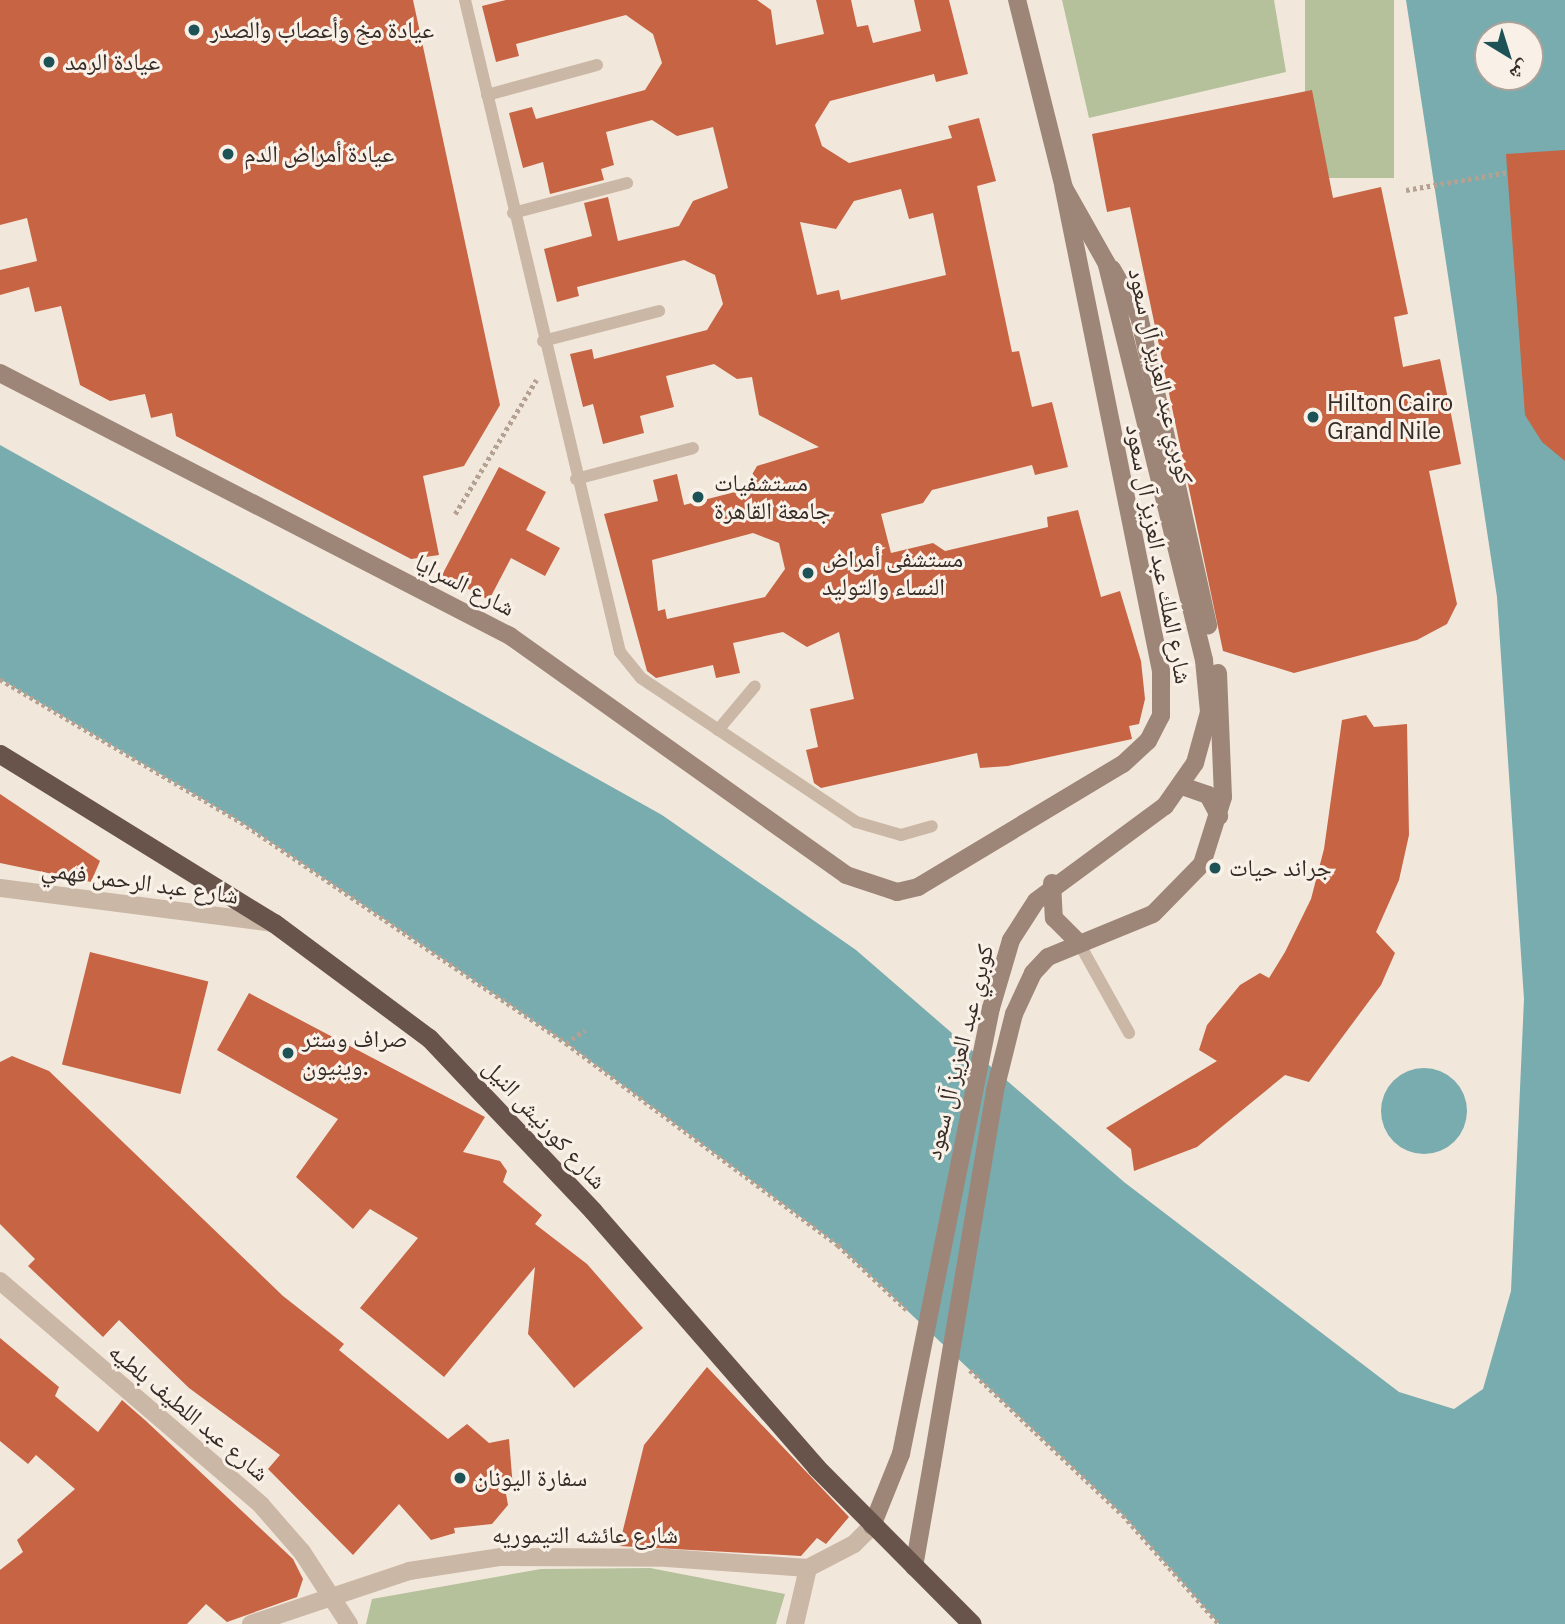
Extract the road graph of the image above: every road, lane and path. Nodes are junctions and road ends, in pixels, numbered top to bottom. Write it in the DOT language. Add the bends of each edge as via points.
graph roads {
  1 [pos="465,0"];
  2 [pos="1017,0"];
  3 [pos="597,65"];
  4 [pos="488,95"];
  5 [pos="1508,173"];
  6 [pos="627,183"];
  7 [pos="1064,188"];
  8 [pos="1406,190"];
  9 [pos="513,213"];
  10 [pos="1107,264"];
  11 [pos="659,311"];
  12 [pos="543,341"];
  13 [pos="550,368"];
  14 [pos="0,373"];
  15 [pos="693,448"];
  16 [pos="576,479"];
  17 [pos="455,514"];
  18 [pos="0,679"];
  19 [pos="755,687"];
  20 [pos="718,730"];
  21 [pos="0,754"];
  22 [pos="1182,786"];
  23 [pos="1220,820"];
  24 [pos="932,826"];
  25 [pos="1052,883"];
  26 [pos="0,888"];
  27 [pos="878,888"];
  28 [pos="274,923"];
  29 [pos="1079,943"];
  30 [pos="585,1030"];
  31 [pos="1129,1033"];
  32 [pos="566,1043"];
  33 [pos="0,1281"];
  34 [pos="917,1319"];
  35 [pos="966,1366"];
  36 [pos="872,1526"];
  37 [pos="914,1567"];
  38 [pos="808,1568"];
  39 [pos="331,1594"];
  40 [pos="251,1624"];
  41 [pos="349,1624"];
  42 [pos="795,1624"];
  43 [pos="972,1624"];
  44 [pos="1219,1624"];
  1 -- 4 [label="lane"];
  2 -- 7 [label="main road, شارع الملك عبد العزيز آل سعود"];
  3 -- 4 [label="lane"];
  4 -- 9 [label="lane"];
  5 -- 8 [label="path"];
  6 -- 9 [label="lane"];
  7 -- 10 [label="main road, شارع الملك عبد العزيز آل سعود"];
  7 -- 27 [label="main road, شارع الملك عبد العزيز آل سعود" via="1161,671 1161,716 1148,741 1123,764 918,887"];
  9 -- 12 [label="lane"];
  10 -- 22 [label="main road, كوبري عبد العزيز آل سعود" via="1209,686 1204,739"];
  10 -- 23 [label="main road, كوبري عبد العزيز آل سعود" via="1139,316 1215,658 1225,741"];
  11 -- 12 [label="lane"];
  12 -- 13 [label="lane"];
  13 -- 16 [label="lane"];
  13 -- 17 [label="path" via="520,399"];
  14 -- 27 [label="main road, شارع السرايا" via="510,636 846,876"];
  15 -- 16 [label="lane"];
  16 -- 20 [label="lane" via="620,652 641,678"];
  18 -- 32 [label="path" via="241,822"];
  19 -- 20 [label="lane"];
  20 -- 24 [label="lane" via="869,830 901,835"];
  21 -- 28 [label="highway, شارع كورنيش النيل"];
  22 -- 23 [label="main road" via="1208,794"];
  22 -- 25 [label="main road, كوبري عبد العزيز آل سعود" via="1144,823"];
  23 -- 29 [label="main road, كوبري عبد العزيز آل سعود" via="1202,864 1172,900 1132,925"];
  25 -- 29 [label="main road" via="1054,918"];
  25 -- 36 [label="main road, كوبري عبد العزيز آل سعود, bridge" via="1011,940 991,1008 901,1454"];
  26 -- 28 [label="street, شارع عبد الرحمن فهمي"];
  28 -- 36 [label="highway, شارع كورنيش النيل" via="429,1038 585,1201"];
  29 -- 31 [label="lane"];
  29 -- 37 [label="main road, كوبري عبد العزيز آل سعود, bridge" via="1040,964 1014,1014 995,1090"];
  30 -- 32 [label="path"];
  32 -- 34 [label="path" via="838,1245"];
  33 -- 39 [label="street, شارع عبد اللطيف بلطيه" via="261,1505"];
  35 -- 44 [label="path" via="1123,1515"];
  36 -- 37 [label="highway, شارع كورنيش النيل"];
  36 -- 38 [label="street" via="854,1544"];
  37 -- 43 [label="highway, شارع كورنيش النيل"];
  38 -- 39 [label="street, شارع عائشه التيموريه" via="654,1557 500,1557 409,1571"];
  38 -- 42 [label="street"];
  39 -- 40 [label="street, شارع عائشه التيموريه"];
  39 -- 41 [label="street, شارع عبد اللطيف بلطيه"];
}
